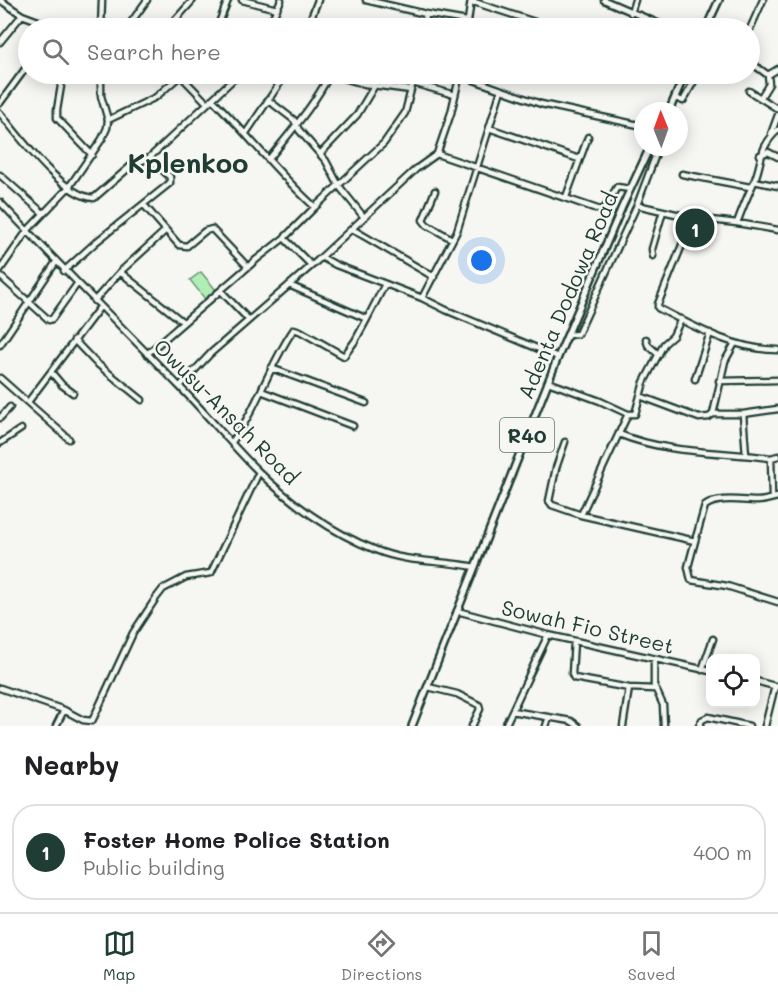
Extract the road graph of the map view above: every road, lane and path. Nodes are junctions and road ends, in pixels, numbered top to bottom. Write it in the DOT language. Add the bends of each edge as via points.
graph roads {
  1 [pos="0,0"];
  2 [pos="102,0"];
  3 [pos="147,0"];
  4 [pos="193,0"];
  5 [pos="228,0"];
  6 [pos="242,0"];
  7 [pos="281,0"];
  8 [pos="318,0"];
  9 [pos="366,0"];
  10 [pos="471,0"];
  11 [pos="604,0"];
  12 [pos="635,0"];
  13 [pos="719,0"];
  14 [pos="763,0"];
  15 [pos="377,1"];
  16 [pos="260,2"];
  17 [pos="277,9"];
  18 [pos="631,13"];
  19 [pos="426,14"];
  20 [pos="22,15"];
  21 [pos="20,18"];
  22 [pos="29,18"];
  23 [pos="101,18"];
  24 [pos="134,18"];
  25 [pos="177,18"];
  26 [pos="221,18"];
  27 [pos="273,18"];
  28 [pos="312,18"];
  29 [pos="425,18"];
  30 [pos="449,18"];
  31 [pos="468,18"];
  32 [pos="524,18"];
  33 [pos="644,18"];
  34 [pos="711,18"];
  35 [pos="755,18"];
  36 [pos="18,20"];
  37 [pos="0,42"];
  38 [pos="760,69"];
  39 [pos="778,69"];
  40 [pos="768,75"];
  41 [pos="18,79"];
  42 [pos="61,84"];
  43 [pos="101,84"];
  44 [pos="170,84"];
  45 [pos="191,84"];
  46 [pos="227,84"];
  47 [pos="279,84"];
  48 [pos="324,84"];
  49 [pos="371,84"];
  50 [pos="413,84"];
  51 [pos="416,84"];
  52 [pos="458,84"];
  53 [pos="486,84"];
  54 [pos="681,84"];
  55 [pos="693,84"];
  56 [pos="375,85"];
  57 [pos="411,90"];
  58 [pos="501,90"];
  59 [pos="749,91"];
  60 [pos="455,95"];
  61 [pos="761,97"];
  62 [pos="675,98"];
  63 [pos="268,100"];
  64 [pos="209,101"];
  65 [pos="673,102"];
  66 [pos="0,103"];
  67 [pos="778,109"];
  68 [pos="0,113"];
  69 [pos="778,116"];
  70 [pos="108,120"];
  71 [pos="296,124"];
  72 [pos="634,124"];
  73 [pos="489,128"];
  74 [pos="778,130"];
  75 [pos="246,133"];
  76 [pos="588,137"];
  77 [pos="770,137"];
  78 [pos="321,153"];
  79 [pos="92,154"];
  80 [pos="437,154"];
  81 [pos="760,155"];
  82 [pos="646,156"];
  83 [pos="654,156"];
  84 [pos="778,157"];
  85 [pos="148,158"];
  86 [pos="269,159"];
  87 [pos="579,159"];
  88 [pos="477,167"];
  89 [pos="682,174"];
  90 [pos="0,175"];
  91 [pos="754,181"];
  92 [pos="339,186"];
  93 [pos="778,186"];
  94 [pos="69,187"];
  95 [pos="750,187"];
  96 [pos="630,189"];
  97 [pos="435,191"];
  98 [pos="566,197"];
  99 [pos="0,202"];
  100 [pos="144,205"];
  101 [pos="637,205"];
  102 [pos="315,207"];
  103 [pos="663,211"];
  104 [pos="43,213"];
  105 [pos="363,216"];
  106 [pos="693,218"];
  107 [pos="737,223"];
  108 [pos="352,229"];
  109 [pos="166,230"];
  110 [pos="778,230"];
  111 [pos="27,231"];
  112 [pos="285,238"];
  113 [pos="452,239"];
  114 [pos="653,256"];
  115 [pos="321,257"];
  116 [pos="56,262"];
  117 [pos="311,265"];
  118 [pos="248,267"];
  119 [pos="0,270"];
  120 [pos="64,271"];
  121 [pos="120,272"];
  122 [pos="0,276"];
  123 [pos="434,278"];
  124 [pos="77,284"];
  125 [pos="385,284"];
  126 [pos="289,285"];
  127 [pos="221,291"];
  128 [pos="422,298"];
  129 [pos="94,301"];
  130 [pos="28,303"];
  131 [pos="100,308"];
  132 [pos="367,319"];
  133 [pos="681,319"];
  134 [pos="249,320"];
  135 [pos="183,322"];
  136 [pos="710,333"];
  137 [pos="568,335"];
  138 [pos="74,339"];
  139 [pos="646,339"];
  140 [pos="735,343"];
  141 [pos="0,345"];
  142 [pos="778,350"];
  143 [pos="147,354"];
  144 [pos="658,355"];
  145 [pos="558,357"];
  146 [pos="271,368"];
  147 [pos="51,372"];
  148 [pos="0,378"];
  149 [pos="695,379"];
  150 [pos="719,381"];
  151 [pos="778,381"];
  152 [pos="548,382"];
  153 [pos="180,386"];
  154 [pos="261,391"];
  155 [pos="73,393"];
  156 [pos="640,396"];
  157 [pos="142,400"];
  158 [pos="28,402"];
  159 [pos="366,403"];
  160 [pos="10,407"];
  161 [pos="778,409"];
  162 [pos="628,414"];
  163 [pos="713,414"];
  164 [pos="742,414"];
  165 [pos="0,418"];
  166 [pos="353,426"];
  167 [pos="21,429"];
  168 [pos="620,434"];
  169 [pos="69,439"];
  170 [pos="232,442"];
  171 [pos="565,442"];
  172 [pos="0,443"];
  173 [pos="746,455"];
  174 [pos="778,456"];
  175 [pos="771,458"];
  176 [pos="259,472"];
  177 [pos="775,498"];
  178 [pos="581,516"];
  179 [pos="695,541"];
  180 [pos="475,567"];
  181 [pos="778,602"];
  182 [pos="457,611"];
  183 [pos="548,635"];
  184 [pos="713,639"];
  185 [pos="574,641"];
  186 [pos="654,659"];
  187 [pos="702,670"];
  188 [pos="706,670"];
  189 [pos="760,682"];
  190 [pos="776,686"];
  191 [pos="428,687"];
  192 [pos="0,688"];
  193 [pos="629,688"];
  194 [pos="655,689"];
  195 [pos="64,710"];
  196 [pos="512,711"];
  197 [pos="549,717"];
  198 [pos="56,726"];
  199 [pos="412,726"];
  200 [pos="472,726"];
  201 [pos="504,726"];
  202 [pos="546,726"];
  203 [pos="578,726"];
  204 [pos="623,726"];
  205 [pos="664,726"];
  206 [pos="699,726"];
  207 [pos="749,726"];
  208 [pos="765,726"];
  1 -- 20 [label="street"];
  2 -- 23 [label="street"];
  3 -- 24 [label="street"];
  4 -- 25 [label="street"];
  5 -- 26 [label="street"];
  6 -- 16 [label="street"];
  7 -- 17 [label="street"];
  8 -- 28 [label="street"];
  9 -- 15 [label="street"];
  10 -- 31 [label="street"];
  10 -- 32 [label="street"];
  11 -- 18 [label="street"];
  12 -- 18 [label="street"];
  13 -- 34 [label="main road"];
  14 -- 35 [label="street"];
  15 -- 19 [label="street"];
  16 -- 17 [label="street"];
  17 -- 27 [label="street"];
  18 -- 33 [label="street"];
  19 -- 29 [label="street"];
  19 -- 30 [label="street"];
  20 -- 21 [label="street"];
  20 -- 22 [label="street"];
  36 -- 37 [label="street"];
  38 -- 40 [label="street"];
  39 -- 40 [label="street"];
  40 -- 61 [label="street" via="769,84"];
  41 -- 66 [label="street"];
  42 -- 79 [label="street" via="57,118"];
  43 -- 70 [label="street"];
  44 -- 70 [label="street" via="156,97"];
  45 -- 64 [label="street"];
  46 -- 64 [label="street"];
  47 -- 63 [label="street"];
  48 -- 71 [label="street" via="310,109"];
  49 -- 56 [label="street"];
  50 -- 57 [label="street"];
  51 -- 60 [label="street"];
  52 -- 60 [label="street"];
  53 -- 58 [label="street"];
  54 -- 62 [label="main road"];
  55 -- 62 [label="street" via="683,102"];
  56 -- 57 [label="street"];
  56 -- 78 [label="street" via="357,115"];
  57 -- 92 [label="street" via="405,113 391,136"];
  58 -- 72 [label="street" via="541,104"];
  58 -- 73 [label="street"];
  59 -- 61 [label="street"];
  60 -- 80 [label="street"];
  61 -- 67 [label="street"];
  62 -- 65 [label="main road"];
  63 -- 71 [label="street"];
  63 -- 75 [label="street"];
  64 -- 75 [label="street"];
  64 -- 85 [label="street"];
  68 -- 94 [label="street" via="30,151"];
  69 -- 77 [label="street"];
  70 -- 79 [label="street" via="106,132"];
  71 -- 78 [label="street"];
  71 -- 86 [label="street"];
  73 -- 87 [label="street"];
  73 -- 88 [label="street"];
  74 -- 77 [label="street"];
  75 -- 86 [label="street"];
  76 -- 87 [label="street"];
  77 -- 81 [label="street"];
  78 -- 92 [label="street"];
  79 -- 94 [label="street"];
  80 -- 88 [label="street"];
  80 -- 105 [label="street"];
  81 -- 84 [label="street" via="768,152"];
  81 -- 91 [label="street"];
  82 -- 96 [label="main road, Adenta Dodowa Road / R40"];
  83 -- 101 [label="street"];
  85 -- 94 [label="street" via="132,165 94,198"];
  85 -- 100 [label="street" via="171,180"];
  86 -- 102 [label="street"];
  87 -- 98 [label="street"];
  88 -- 98 [label="street"];
  88 -- 113 [label="street"];
  89 -- 95 [label="street"];
  90 -- 104 [label="street"];
  91 -- 93 [label="street"];
  91 -- 95 [label="street"];
  92 -- 102 [label="street"];
  92 -- 105 [label="street"];
  94 -- 104 [label="street"];
  95 -- 107 [label="street"];
  96 -- 98 [label="street" via="617,187 602,210"];
  96 -- 137 [label="main road, Adenta Dodowa Road / R40"];
  97 -- 113 [label="street" via="423,220"];
  99 -- 111 [label="street, Owusu-Ansah Road"];
  100 -- 109 [label="street"];
  100 -- 120 [label="street"];
  101 -- 103 [label="street"];
  101 -- 137 [label="street" via="578,334"];
  102 -- 112 [label="street"];
  103 -- 106 [label="street"];
  103 -- 114 [label="street"];
  104 -- 111 [label="street"];
  105 -- 108 [label="street"];
  106 -- 107 [label="street"];
  106 -- 133 [label="street" via="657,305"];
  107 -- 110 [label="street"];
  108 -- 115 [label="street"];
  108 -- 123 [label="street"];
  109 -- 118 [label="street" via="183,247 212,229"];
  109 -- 121 [label="street"];
  111 -- 116 [label="street, Owusu-Ansah Road"];
  111 -- 119 [label="street"];
  112 -- 117 [label="street"];
  112 -- 118 [label="street"];
  113 -- 123 [label="street"];
  115 -- 117 [label="street"];
  115 -- 125 [label="street"];
  116 -- 120 [label="street, Owusu-Ansah Road"];
  116 -- 130 [label="street"];
  117 -- 126 [label="street"];
  118 -- 127 [label="street"];
  120 -- 124 [label="street, Owusu-Ansah Road"];
  121 -- 129 [label="street"];
  121 -- 135 [label="street"];
  122 -- 130 [label="street"];
  123 -- 128 [label="street"];
  124 -- 129 [label="street, Owusu-Ansah Road"];
  124 -- 130 [label="street" via="50,320"];
  125 -- 128 [label="street"];
  125 -- 132 [label="street"];
  126 -- 132 [label="street"];
  126 -- 134 [label="street"];
  127 -- 134 [label="street"];
  127 -- 135 [label="street"];
  128 -- 145 [label="street"];
  129 -- 131 [label="street, Owusu-Ansah Road"];
  130 -- 141 [label="street"];
  131 -- 138 [label="street"];
  131 -- 143 [label="street, Owusu-Ansah Road"];
  132 -- 146 [label="street" via="344,356 294,329"];
  133 -- 136 [label="street"];
  133 -- 144 [label="street"];
  134 -- 153 [label="street"];
  135 -- 143 [label="street"];
  136 -- 140 [label="street"];
  136 -- 149 [label="street"];
  137 -- 145 [label="main road, Adenta Dodowa Road / R40"];
  138 -- 147 [label="street"];
  138 -- 157 [label="street" via="95,362"];
  139 -- 144 [label="street"];
  140 -- 142 [label="street" via="757,350"];
  140 -- 150 [label="street"];
  143 -- 153 [label="street, Owusu-Ansah Road"];
  144 -- 156 [label="street"];
  145 -- 152 [label="main road, Adenta Dodowa Road / R40"];
  146 -- 154 [label="street"];
  146 -- 159 [label="street"];
  147 -- 155 [label="street"];
  147 -- 158 [label="street"];
  148 -- 158 [label="street"];
  150 -- 151 [label="street"];
  150 -- 163 [label="street"];
  152 -- 162 [label="street"];
  152 -- 180 [label="main road, Adenta Dodowa Road / R40"];
  153 -- 170 [label="street, Owusu-Ansah Road"];
  154 -- 166 [label="street"];
  154 -- 170 [label="street"];
  156 -- 162 [label="street" via="635,414"];
  156 -- 163 [label="street" via="699,418"];
  158 -- 169 [label="street"];
  160 -- 165 [label="street"];
  161 -- 164 [label="street"];
  162 -- 168 [label="street"];
  163 -- 164 [label="street"];
  164 -- 173 [label="street"];
  167 -- 172 [label="street"];
  168 -- 173 [label="street" via="665,447"];
  168 -- 178 [label="street"];
  170 -- 176 [label="street, Owusu-Ansah Road"];
  171 -- 178 [label="street" via="549,501"];
  173 -- 175 [label="street"];
  174 -- 175 [label="street"];
  175 -- 177 [label="street"];
  176 -- 180 [label="street, Owusu-Ansah Road" via="315,516 369,547 407,559"];
  176 -- 195 [label="street" via="211,573 186,578 163,589 134,633 92,721"];
  177 -- 179 [label="street" via="710,503 705,506"];
  178 -- 179 [label="street"];
  179 -- 181 [label="street" via="688,567 691,580 727,586"];
  180 -- 182 [label="main road, Adenta Dodowa Road / R40"];
  182 -- 183 [label="street, Sowah Fio Street"];
  182 -- 191 [label="main road, Adenta Dodowa Road / R40"];
  183 -- 185 [label="street, Sowah Fio Street"];
  183 -- 196 [label="street"];
  184 -- 187 [label="street"];
  185 -- 186 [label="street, Sowah Fio Street"];
  185 -- 193 [label="street" via="574,678"];
  186 -- 187 [label="street, Sowah Fio Street"];
  186 -- 194 [label="street"];
  187 -- 188 [label="street, Sowah Fio Street"];
  189 -- 190 [label="street"];
  190 -- 208 [label="street"];
  191 -- 199 [label="main road, Adenta Dodowa Road / R40"];
  191 -- 200 [label="street" via="477,702 480,709"];
  192 -- 195 [label="street"];
  193 -- 194 [label="street"];
  193 -- 204 [label="street"];
  194 -- 205 [label="street" via="663,705"];
  195 -- 198 [label="street"];
  196 -- 197 [label="street"];
  196 -- 201 [label="street"];
  197 -- 202 [label="street"];
  197 -- 203 [label="street"];
  206 -- 207 [label="street" via="708,717"];
}
